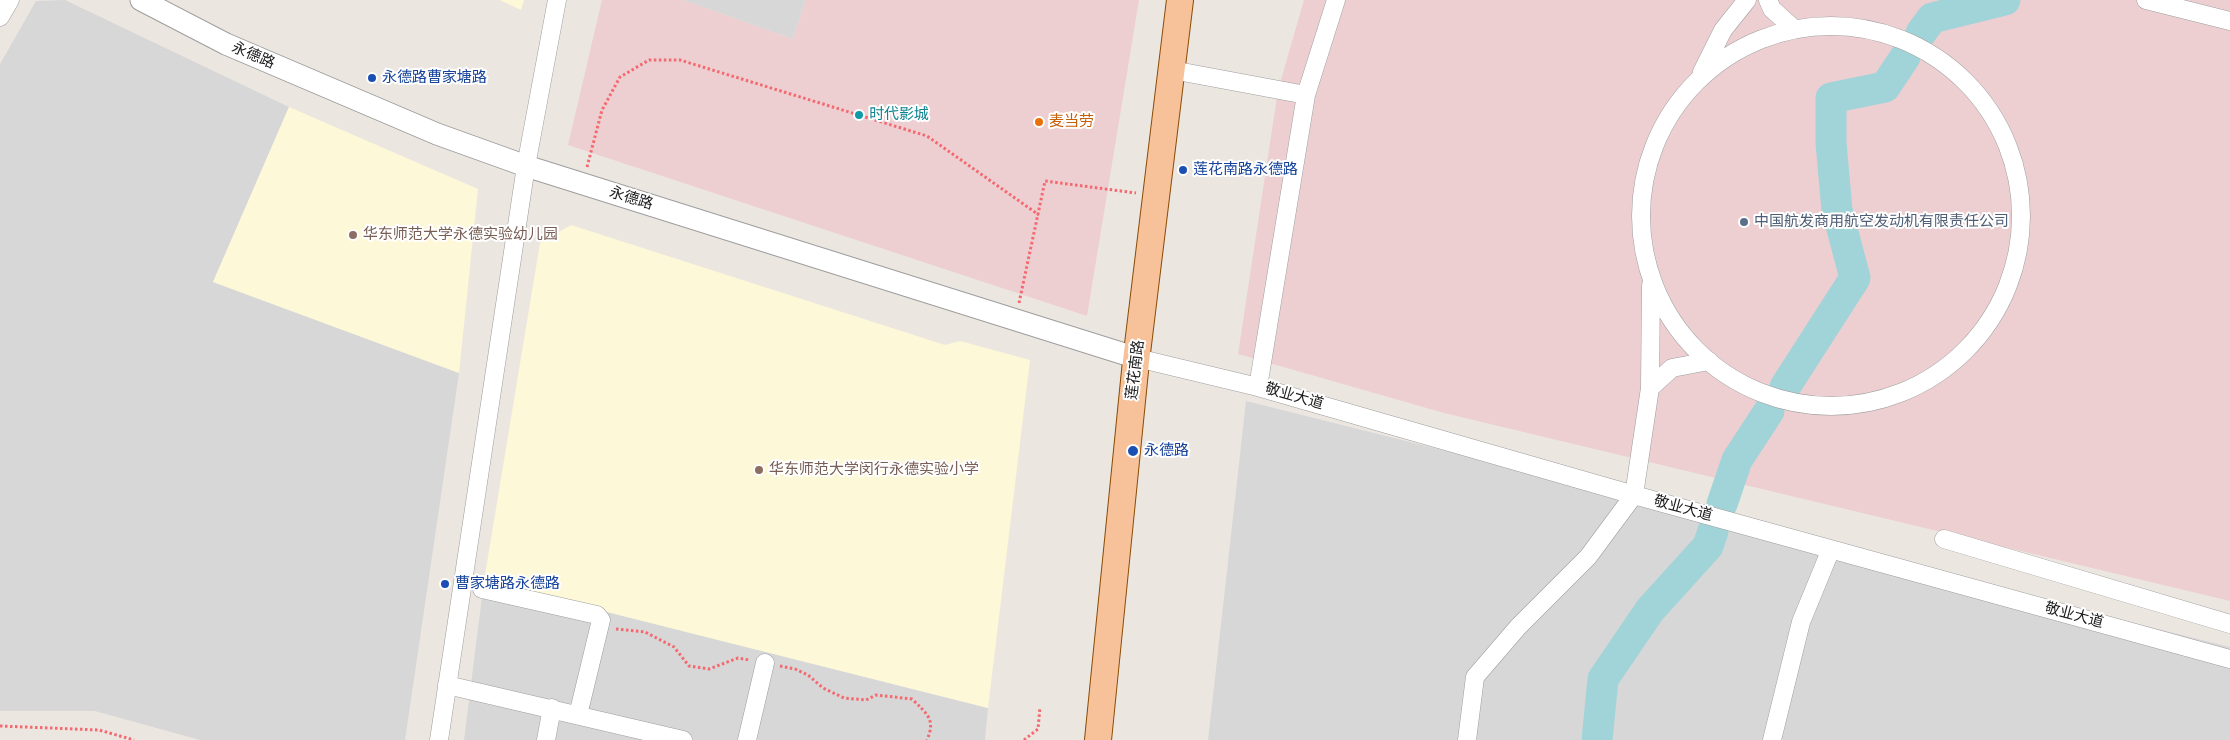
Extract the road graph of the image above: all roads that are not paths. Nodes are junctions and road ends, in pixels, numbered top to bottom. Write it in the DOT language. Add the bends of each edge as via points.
graph roads {
  1 [pos="10,0"];
  2 [pos="141,0"];
  3 [pos="557,0"];
  4 [pos="1180,0"];
  5 [pos="1336,0"];
  6 [pos="1747,0"];
  7 [pos="1768,0"];
  8 [pos="2146,0"];
  9 [pos="0,17"];
  10 [pos="2230,21"];
  11 [pos="1794,28"];
  12 [pos="1172,70"];
  13 [pos="1699,80"];
  14 [pos="1306,95"];
  15 [pos="526,166"];
  16 [pos="1651,284"];
  17 [pos="1137,358"];
  18 [pos="1709,361"];
  19 [pos="1258,387"];
  20 [pos="1650,388"];
  21 [pos="1634,495"];
  22 [pos="1944,539"];
  23 [pos="1831,549"];
  24 [pos="482,589"];
  25 [pos="2230,624"];
  26 [pos="2230,659"];
  27 [pos="765,663"];
  28 [pos="447,685"];
  29 [pos="552,708"];
  30 [pos="578,715"];
  31 [pos="439,740"];
  32 [pos="546,740"];
  33 [pos="683,740"];
  34 [pos="747,740"];
  35 [pos="1098,740"];
  36 [pos="1467,740"];
  37 [pos="1772,740"];
  1 -- 9 [label="street"];
  2 -- 15 [label="street, 永德路" via="235,48 437,134"];
  3 -- 15 [label="street"];
  4 -- 12 [label="main road, 莲花南路"];
  5 -- 14 [label="street"];
  6 -- 13 [label="street" via="1723,30"];
  7 -- 11 [label="street" via="1772,9"];
  8 -- 10 [label="street"];
  11 -- 13 [label="street" via="1731,51"];
  11 -- 18 [label="street" via="1860,27 1923,49 1975,90 2009,147 2022,206 2016,266 1992,321 1952,365 1900,395 1841,408 1781,401 1726,377"];
  12 -- 14 [label="street"];
  12 -- 17 [label="main road, 莲花南路"];
  13 -- 16 [label="street" via="1681,95 1649,153 1639,218"];
  14 -- 19 [label="street"];
  15 -- 17 [label="street, 永德路"];
  15 -- 28 [label="street"];
  16 -- 18 [label="street" via="1682,336"];
  16 -- 20 [label="street"];
  17 -- 19 [label="street, 敬业大道"];
  17 -- 35 [label="main road, 莲花南路"];
  18 -- 20 [label="street" via="1672,368"];
  19 -- 21 [label="street, 敬业大道"];
  20 -- 21 [label="street"];
  21 -- 23 [label="street, 敬业大道"];
  21 -- 36 [label="street" via="1588,557 1518,627 1475,677"];
  22 -- 25 [label="street"];
  23 -- 26 [label="street, 敬业大道"];
  23 -- 37 [label="street" via="1801,622"];
  24 -- 30 [label="street" via="596,615 601,620"];
  27 -- 34 [label="street"];
  28 -- 29 [label="street"];
  28 -- 31 [label="street"];
  29 -- 30 [label="street"];
  29 -- 32 [label="street"];
  30 -- 33 [label="street"];
}
